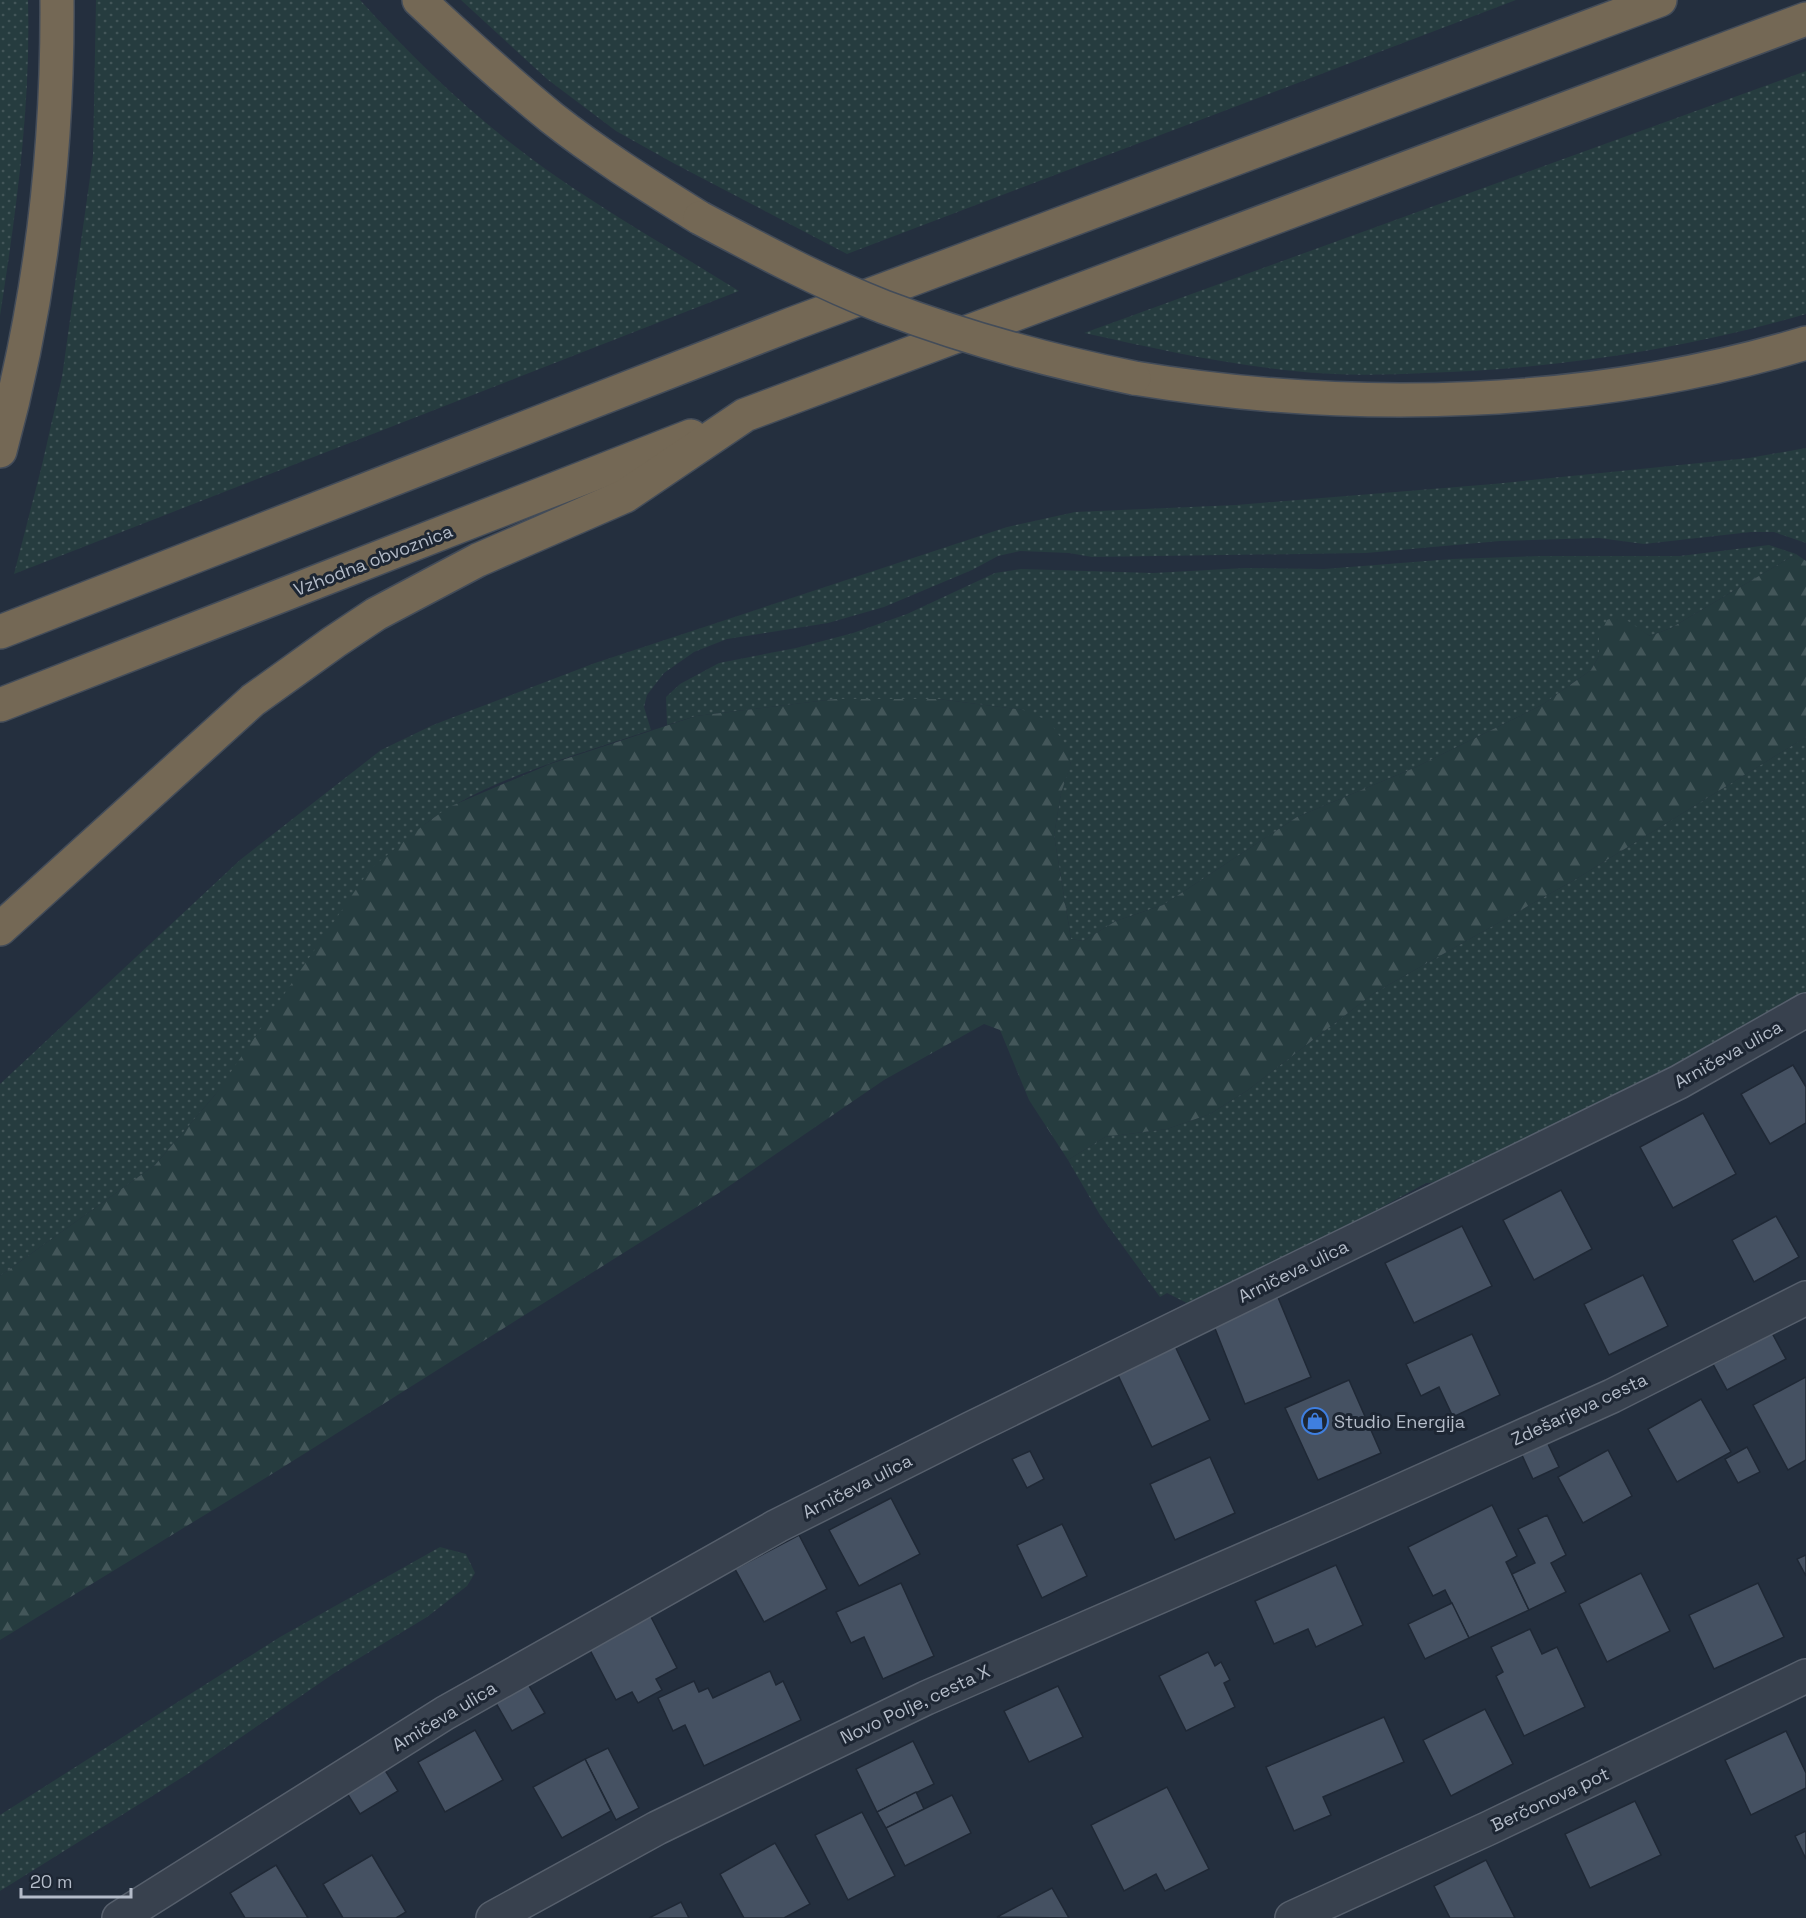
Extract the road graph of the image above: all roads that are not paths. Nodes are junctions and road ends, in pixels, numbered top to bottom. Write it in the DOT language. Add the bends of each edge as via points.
graph roads {
  1 [pos="57,0"];
  2 [pos="419,0"];
  3 [pos="1660,0"];
  4 [pos="1806,19"];
  5 [pos="1806,344"];
  6 [pos="745,415"];
  7 [pos="0,451"];
  8 [pos="0,632"];
  9 [pos="0,705"];
  10 [pos="0,929"];
  11 [pos="1806,1010"];
  12 [pos="1806,1298"];
  13 [pos="1349,1514"];
  14 [pos="777,1526"];
  15 [pos="1806,1676"];
  16 [pos="118,1918"];
  17 [pos="493,1918"];
  18 [pos="1292,1918"];
  1 -- 7 [label="highway" via="53,141 43,238 27,335"];
  2 -- 5 [label="highway, bridge" via="484,62 554,119 628,173 700,218 792,266 883,306 976,339 1081,368 1209,391 1307,399 1408,401 1602,385 1699,369"];
  3 -- 8 [label="highway" via="781,328"];
  4 -- 6 [label="highway"];
  6 -- 9 [label="highway, Vzhodna obvoznica"];
  6 -- 10 [label="highway" via="625,496 458,570 376,614 326,647 253,700"];
  11 -- 14 [label="street, Arničeva ulica" via="1679,1082"];
  12 -- 13 [label="street, Zdešarjeva cesta" via="1612,1396"];
  13 -- 17 [label="street, Novo Polje, cesta X" via="926,1698 657,1828"];
  14 -- 16 [label="street, Amičeva ulica" via="445,1713"];
  15 -- 18 [label="street, Berčonova pot"];
}
